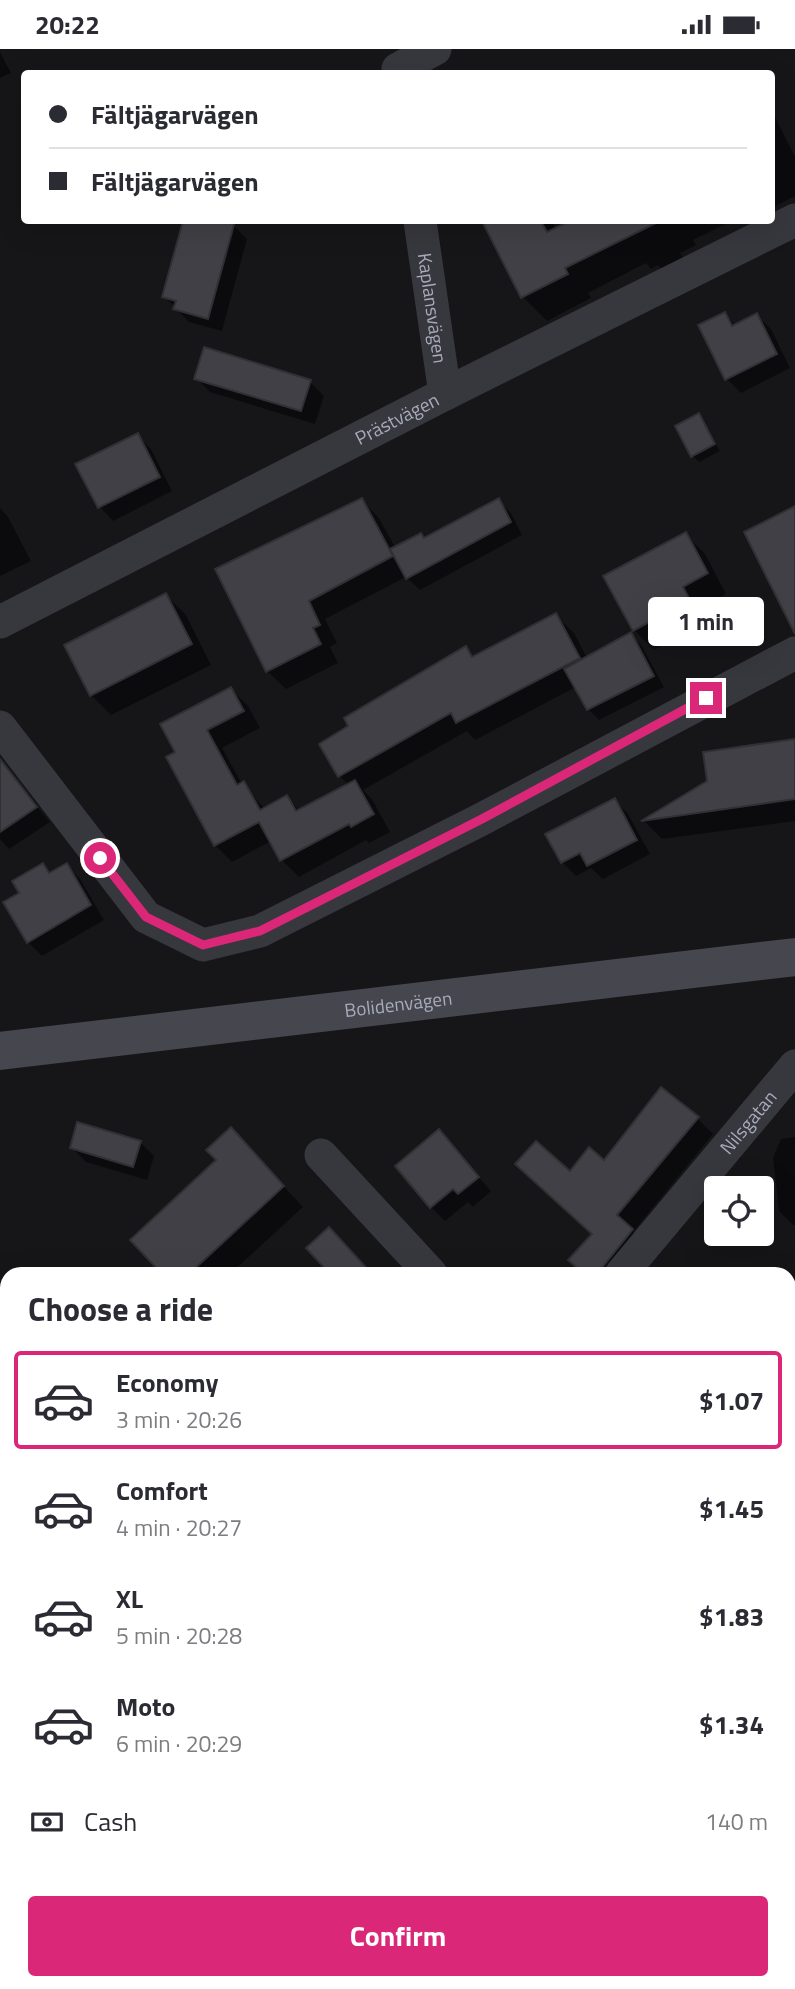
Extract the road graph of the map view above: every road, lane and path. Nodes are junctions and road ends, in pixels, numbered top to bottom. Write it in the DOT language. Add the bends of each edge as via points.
graph roads {
  1 [pos="435,49"];
  2 [pos="398,70"];
  3 [pos="795,219"];
  4 [pos="420,224"];
  5 [pos="445,394"];
  6 [pos="0,622"];
  7 [pos="795,653"];
  8 [pos="0,727"];
  9 [pos="795,957"];
  10 [pos="0,1051"];
  11 [pos="795,1066"];
  12 [pos="321,1155"];
  13 [pos="424,1267"];
  14 [pos="627,1267"];
  1 -- 2 [label="street"];
  3 -- 5 [label="street, Prästvägen"];
  4 -- 5 [label="street, Kaplansvägen"];
  5 -- 6 [label="street, Prästvägen"];
  7 -- 8 [label="street" via="260,931 203,945 146,917"];
  9 -- 10 [label="main road, Bolidenvägen"];
  11 -- 14 [label="street, Nilsgatan"];
  12 -- 13 [label="street"];
}
